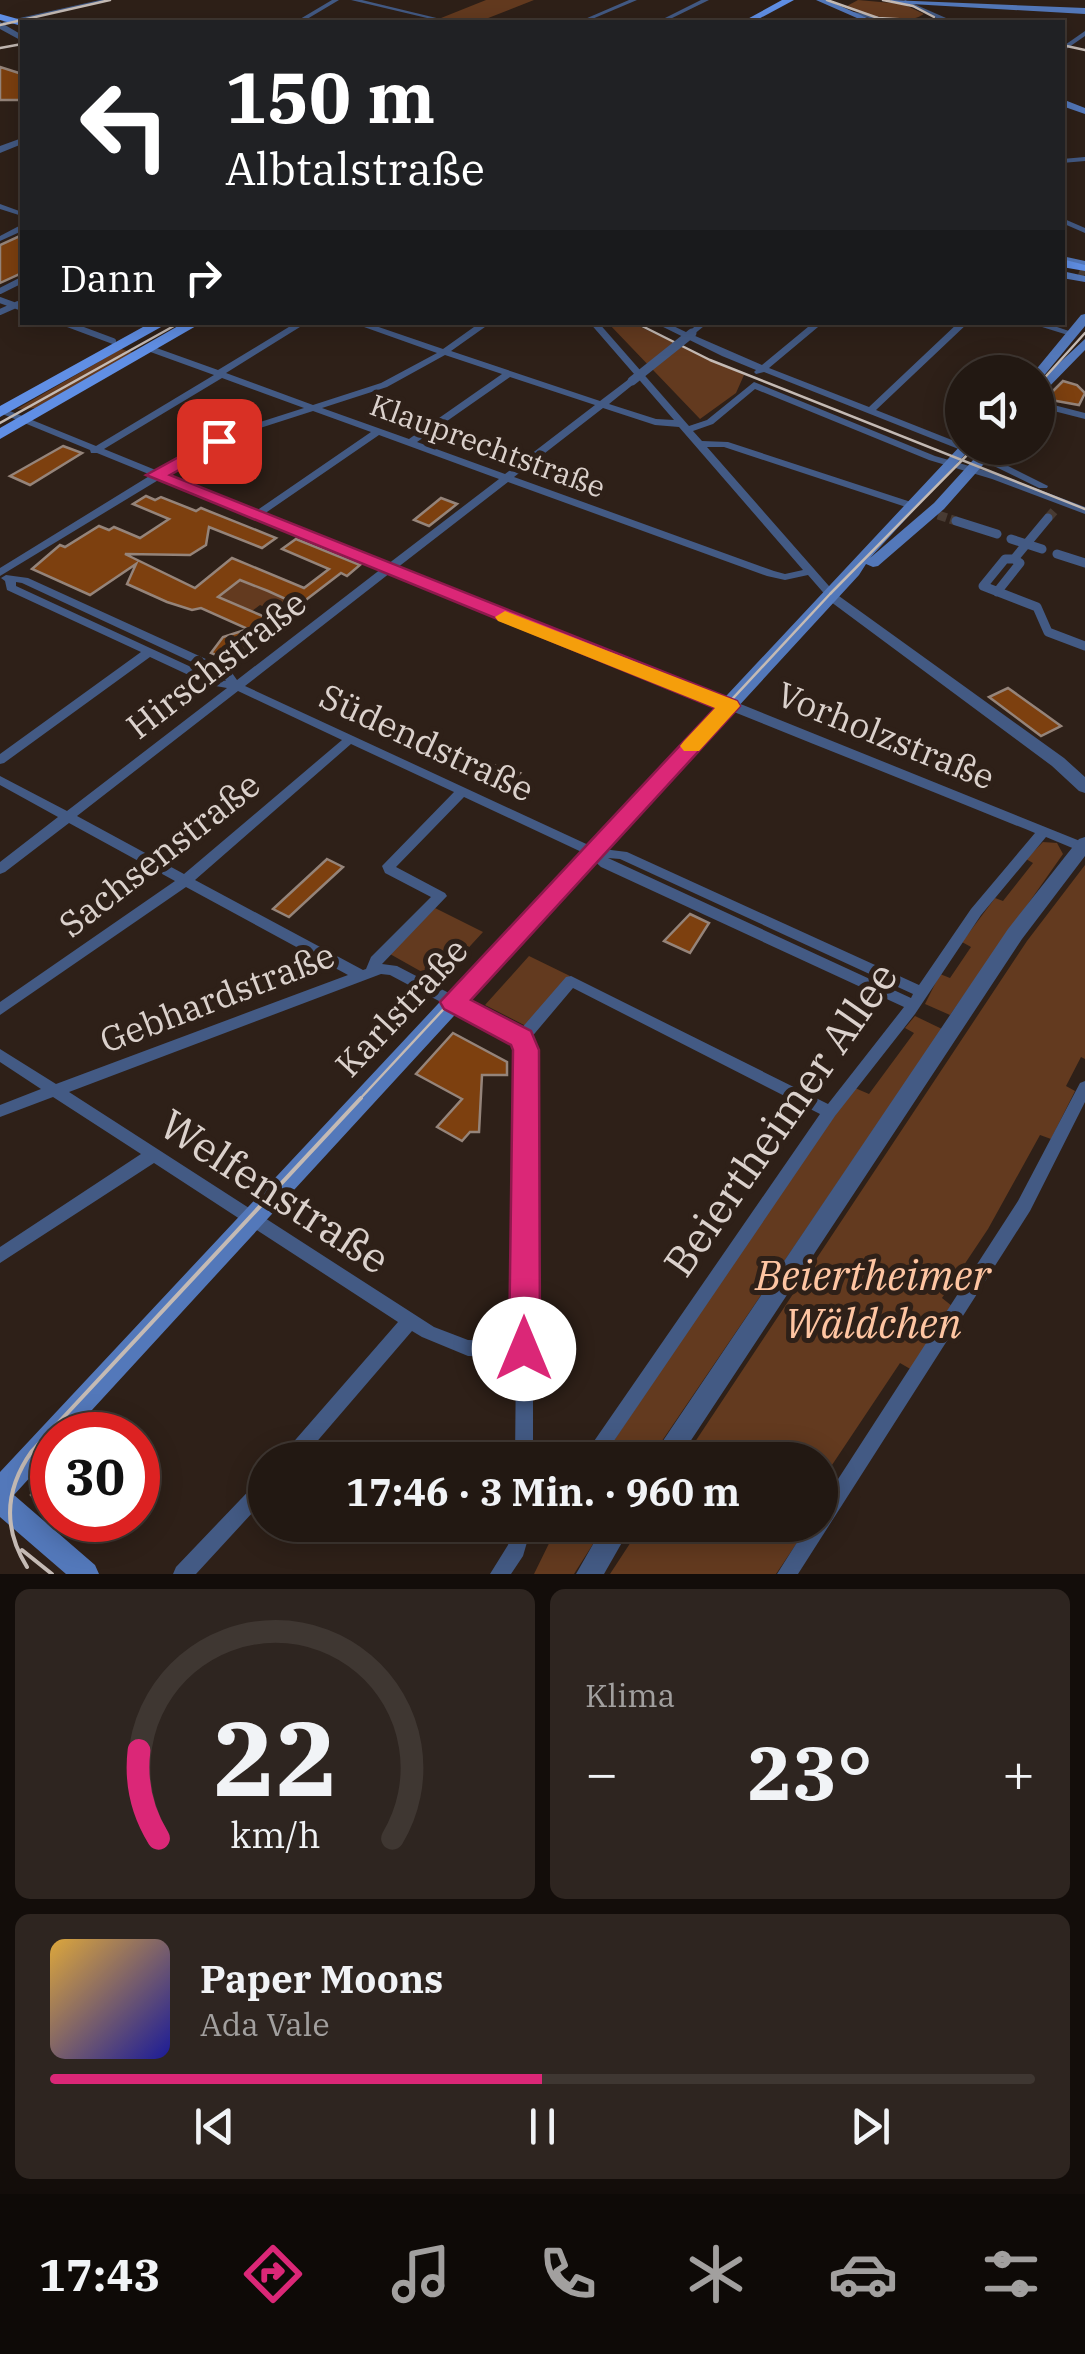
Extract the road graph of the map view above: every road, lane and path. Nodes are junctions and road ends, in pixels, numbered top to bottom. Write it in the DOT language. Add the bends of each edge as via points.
graph roads {
  1 [pos="108,0"];
  2 [pos="336,0"];
  3 [pos="354,0"];
  4 [pos="634,0"];
  5 [pos="706,0"];
  6 [pos="778,0"];
  7 [pos="789,0"];
  8 [pos="820,0"];
  9 [pos="894,0"];
  10 [pos="909,1"];
  11 [pos="963,4"];
  12 [pos="1085,12"];
  13 [pos="763,13"];
  14 [pos="854,14"];
  15 [pos="8,20"];
  16 [pos="301,20"];
  17 [pos="441,20"];
  18 [pos="587,20"];
  19 [pos="664,20"];
  20 [pos="751,20"];
  21 [pos="868,20"];
  22 [pos="876,20"];
  23 [pos="939,20"];
  24 [pos="944,20"];
  25 [pos="0,300"];
  26 [pos="14,307"];
  27 [pos="1085,318"];
  28 [pos="5,324"];
  29 [pos="70,325"];
  30 [pos="159,325"];
  31 [pos="190,325"];
  32 [pos="299,325"];
  33 [pos="363,325"];
  34 [pos="484,325"];
  35 [pos="596,325"];
  36 [pos="664,325"];
  37 [pos="701,325"];
  38 [pos="816,325"];
  39 [pos="961,325"];
  40 [pos="1036,325"];
  41 [pos="1071,333"];
  42 [pos="113,340"];
  43 [pos="1085,344"];
  44 [pos="148,348"];
  45 [pos="444,352"];
  46 [pos="1054,355"];
  47 [pos="763,369"];
  48 [pos="221,373"];
  49 [pos="1055,373"];
  50 [pos="508,374"];
  51 [pos="754,385"];
  52 [pos="603,404"];
  53 [pos="316,408"];
  54 [pos="1055,408"];
  55 [pos="1,411"];
  56 [pos="870,411"];
  57 [pos="1085,416"];
  58 [pos="22,421"];
  59 [pos="686,426"];
  60 [pos="379,430"];
  61 [pos="0,434"];
  62 [pos="945,440"];
  63 [pos="412,442"];
  64 [pos="701,444"];
  65 [pos="94,451"];
  66 [pos="945,462"];
  67 [pos="948,465"];
  68 [pos="953,465"];
  69 [pos="975,465"];
  70 [pos="1009,465"];
  71 [pos="971,470"];
  72 [pos="155,475"];
  73 [pos="505,478"];
  74 [pos="910,504"];
  75 [pos="1085,507"];
  76 [pos="1055,510"];
  77 [pos="255,516"];
  78 [pos="956,521"];
  79 [pos="997,534"];
  80 [pos="1011,539"];
  81 [pos="1026,544"];
  82 [pos="1042,549"];
  83 [pos="1057,554"];
  84 [pos="1085,563"];
  85 [pos="387,569"];
  86 [pos="811,571"];
  87 [pos="854,572"];
  88 [pos="2,579"];
  89 [pos="832,596"];
  90 [pos="127,627"];
  91 [pos="109,634"];
  92 [pos="1085,646"];
  93 [pos="149,652"];
  94 [pos="236,686"];
  95 [pos="730,706"];
  96 [pos="350,740"];
  97 [pos="0,760"];
  98 [pos="0,780"];
  99 [pos="1085,787"];
  100 [pos="462,792"];
  101 [pos="68,816"];
  102 [pos="1044,831"];
  103 [pos="1084,845"];
  104 [pos="593,852"];
  105 [pos="0,869"];
  106 [pos="186,880"];
  107 [pos="366,973"];
  108 [pos="920,994"];
  109 [pos="453,1002"];
  110 [pos="0,1009"];
  111 [pos="522,1038"];
  112 [pos="0,1056"];
  113 [pos="1085,1086"];
  114 [pos="55,1090"];
  115 [pos="0,1111"];
  116 [pos="830,1112"];
  117 [pos="154,1154"];
  118 [pos="253,1218"];
  119 [pos="0,1256"];
  120 [pos="410,1321"];
  121 [pos="524,1349"];
  122 [pos="305,1442"];
  123 [pos="524,1442"];
  124 [pos="602,1442"];
  125 [pos="675,1442"];
  126 [pos="0,1491"];
  127 [pos="838,1496"];
  128 [pos="0,1500"];
  129 [pos="248,1504"];
  130 [pos="517,1542"];
  131 [pos="609,1542"];
  132 [pos="809,1542"];
  133 [pos="790,1573"];
  134 [pos="86,1574"];
  135 [pos="183,1574"];
  136 [pos="500,1574"];
  137 [pos="588,1574"];
  1 -- 15 [label="street"];
  2 -- 16 [label="street"];
  3 -- 17 [label="street"];
  4 -- 18 [label="street"];
  5 -- 19 [label="street"];
  6 -- 13 [label="main road"];
  7 -- 13 [label="main road"];
  8 -- 14 [label="main road"];
  9 -- 10 [label="main road"];
  10 -- 11 [label="main road"];
  10 -- 23 [label="street"];
  11 -- 12 [label="main road"];
  11 -- 24 [label="street"];
  13 -- 20 [label="main road"];
  14 -- 21 [label="main road"];
  14 -- 22 [label="street"];
  25 -- 26 [label="street"];
  26 -- 28 [label="street"];
  27 -- 41 [label="main road"];
  29 -- 42 [label="street"];
  30 -- 55 [label="main road"];
  31 -- 44 [label="main road"];
  32 -- 48 [label="street"];
  33 -- 45 [label="street"];
  34 -- 45 [label="street"];
  35 -- 59 [label="street"];
  36 -- 47 [label="street"];
  37 -- 52 [label="street, Hirschstraße, bridge"];
  38 -- 47 [label="street"];
  39 -- 56 [label="street"];
  40 -- 41 [label="street"];
  41 -- 46 [label="main road"];
  43 -- 49 [label="main road"];
  44 -- 48 [label="street, Klauprechtstraße"];
  44 -- 58 [label="main road"];
  45 -- 50 [label="street"];
  45 -- 53 [label="street" via="384,385"];
  47 -- 51 [label="street"];
  47 -- 56 [label="street"];
  48 -- 53 [label="street, Klauprechtstraße"];
  48 -- 65 [label="street"];
  50 -- 52 [label="street"];
  50 -- 63 [label="street"];
  51 -- 59 [label="street" via="710,422"];
  51 -- 66 [label="street"];
  52 -- 59 [label="street"];
  52 -- 73 [label="street, Hirschstraße"];
  53 -- 60 [label="street, Klauprechtstraße"];
  53 -- 72 [label="street" via="219,441"];
  54 -- 57 [label="street"];
  55 -- 58 [label="street, Vorholzstraße"];
  56 -- 62 [label="street"];
  58 -- 61 [label="main road"];
  58 -- 65 [label="street, Vorholzstraße"];
  59 -- 64 [label="street"];
  60 -- 63 [label="street, Klauprechtstraße"];
  60 -- 77 [label="street"];
  63 -- 73 [label="street, Klauprechtstraße"];
  64 -- 74 [label="street" via="724,444"];
  64 -- 86 [label="street"];
  65 -- 72 [label="street, Vorholzstraße"];
  67 -- 74 [label="main road, Karlstraße"];
  68 -- 71 [label="street"];
  69 -- 71 [label="main road, Karlstraße"];
  70 -- 75 [label="street"];
  71 -- 76 [label="street"];
  71 -- 87 [label="main road, Karlstraße" via="935,514"];
  72 -- 77 [label="street, Vorholzstraße"];
  72 -- 88 [label="street"];
  73 -- 85 [label="street, Hirschstraße"];
  73 -- 86 [label="street, Klauprechtstraße" via="777,576"];
  74 -- 87 [label="main road, Karlstraße"];
  75 -- 76 [label="street"];
  76 -- 81 [label="street"];
  77 -- 85 [label="street, Vorholzstraße"];
  78 -- 79 [label="street"];
  80 -- 81 [label="street"];
  81 -- 82 [label="street"];
  81 -- 92 [label="street" via="983,586 1037,607 1048,632"];
  83 -- 84 [label="street"];
  85 -- 94 [label="street, Hirschstraße"];
  85 -- 95 [label="street, Vorholzstraße"];
  86 -- 89 [label="street"];
  87 -- 89 [label="main road, Karlstraße"];
  88 -- 90 [label="street, Südendstraße" via="24,580"];
  88 -- 91 [label="street, Südendstraße"];
  89 -- 95 [label="main road, Karlstraße"];
  89 -- 99 [label="street"];
  90 -- 91 [label="street"];
  90 -- 94 [label="street, Südendstraße" via="226,672"];
  91 -- 93 [label="street, Südendstraße"];
  93 -- 94 [label="street, Südendstraße"];
  93 -- 97 [label="street"];
  94 -- 96 [label="street, Südendstraße"];
  94 -- 101 [label="street, Hirschstraße"];
  95 -- 102 [label="street, Vorholzstraße"];
  95 -- 104 [label="main road, Karlstraße"];
  96 -- 100 [label="street, Südendstraße"];
  96 -- 106 [label="street, Sachsenstraße"];
  98 -- 101 [label="street"];
  100 -- 104 [label="street, Südendstraße"];
  100 -- 107 [label="street" via="389,866 440,896"];
  101 -- 105 [label="street, Hirschstraße"];
  101 -- 106 [label="street"];
  102 -- 103 [label="street, Vorholzstraße"];
  102 -- 108 [label="street, Beiertheimer Allee" via="976,912"];
  103 -- 125 [label="street" via="1015,934"];
  104 -- 108 [label="street, Südendstraße" via="598,860 658,879"];
  104 -- 109 [label="main road, Karlstraße"];
  106 -- 107 [label="street"];
  106 -- 110 [label="street, Sachsenstraße"];
  107 -- 109 [label="street, Gebhardstraße" via="392,970"];
  107 -- 114 [label="street, Gebhardstraße"];
  108 -- 116 [label="street, Beiertheimer Allee"];
  109 -- 111 [label="street, Gebhardstraße"];
  109 -- 118 [label="main road, Karlstraße"];
  111 -- 116 [label="street" via="571,981"];
  111 -- 121 [label="street"];
  112 -- 114 [label="street, Welfenstraße"];
  113 -- 127 [label="street" via="1024,1206"];
  114 -- 115 [label="street, Gebhardstraße"];
  114 -- 117 [label="street, Welfenstraße"];
  116 -- 124 [label="street, Beiertheimer Allee"];
  117 -- 118 [label="street, Welfenstraße"];
  117 -- 119 [label="street"];
  118 -- 120 [label="street, Welfenstraße"];
  118 -- 126 [label="main road, Karlstraße"];
  120 -- 121 [label="street, Welfenstraße" via="454,1344"];
  120 -- 122 [label="street"];
  121 -- 123 [label="street"];
  128 -- 134 [label="main road"];
  129 -- 135 [label="street"];
  130 -- 136 [label="street"];
  131 -- 137 [label="street"];
  132 -- 133 [label="street"];
}
